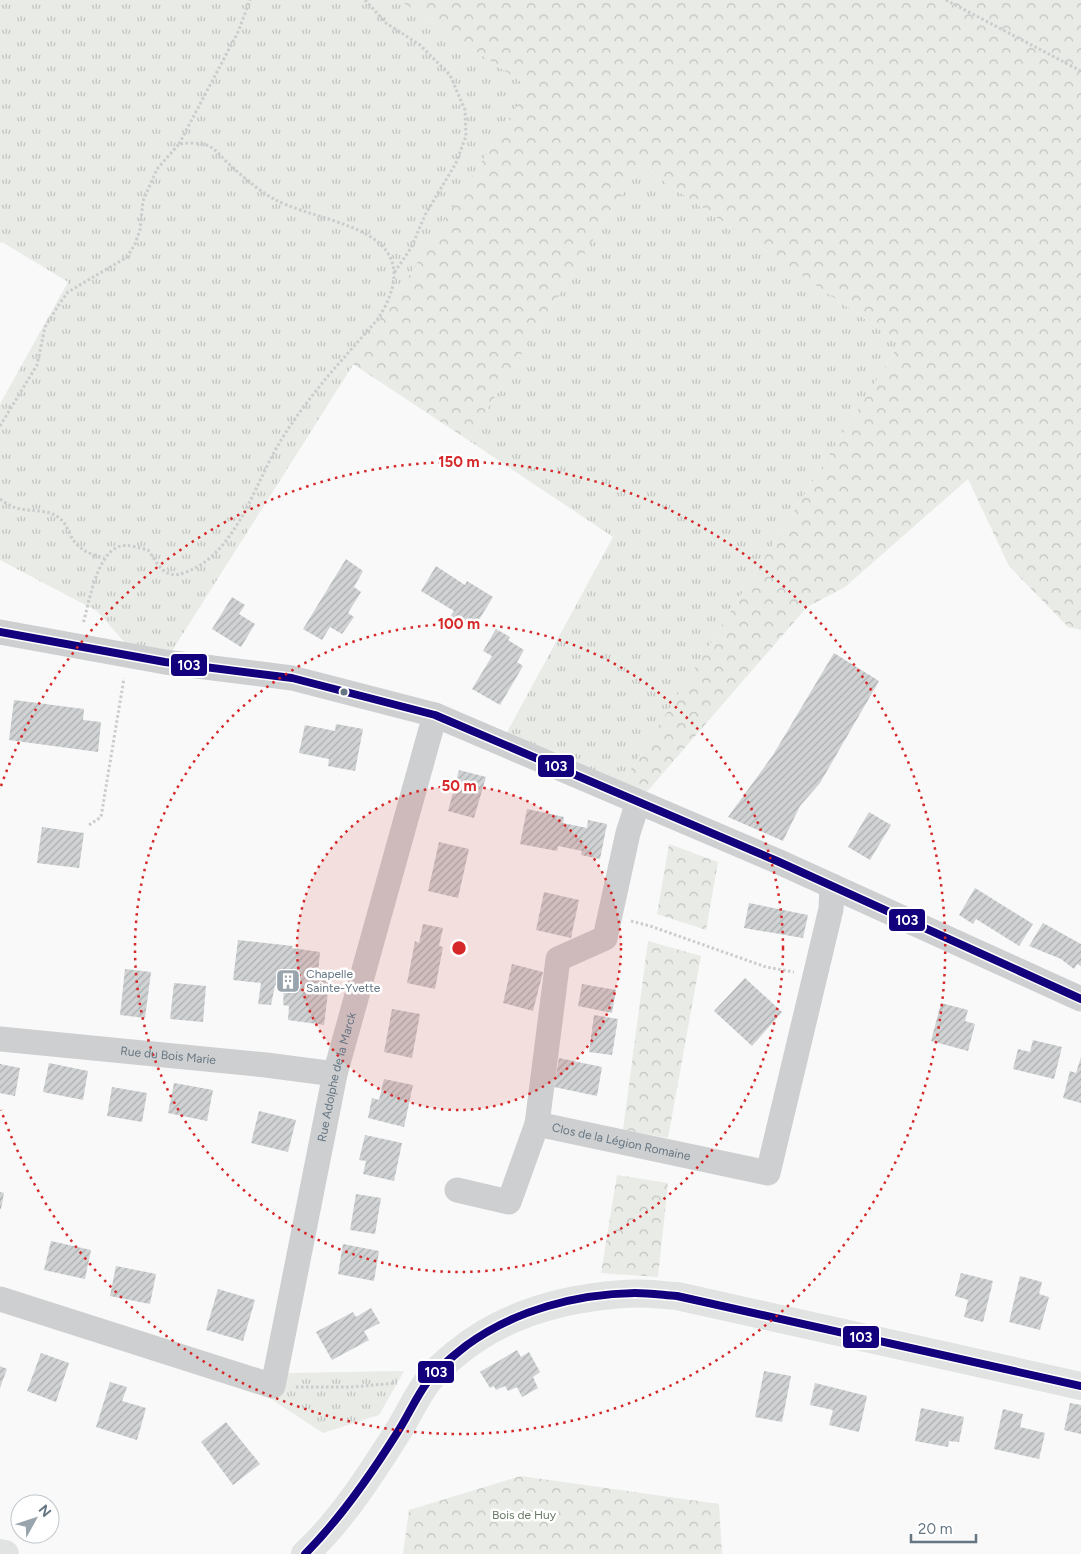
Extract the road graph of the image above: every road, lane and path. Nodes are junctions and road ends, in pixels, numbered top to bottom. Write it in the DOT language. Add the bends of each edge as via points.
graph roads {
  1 [pos="250,0"];
  2 [pos="365,0"];
  3 [pos="946,0"];
  4 [pos="1081,72"];
  5 [pos="179,144"];
  6 [pos="393,273"];
  7 [pos="0,426"];
  8 [pos="0,499"];
  9 [pos="104,558"];
  10 [pos="0,632"];
  11 [pos="77,646"];
  12 [pos="128,655"];
  13 [pos="435,715"];
  14 [pos="638,802"];
  15 [pos="89,825"];
  16 [pos="832,886"];
  17 [pos="610,916"];
  18 [pos="815,975"];
  19 [pos="1081,999"];
  20 [pos="0,1040"];
  21 [pos="335,1074"];
  22 [pos="537,1124"];
  23 [pos="458,1190"];
  24 [pos="0,1298"];
  25 [pos="428,1381"];
  26 [pos="273,1386"];
  27 [pos="1081,1386"];
  28 [pos="0,1553"];
  29 [pos="5,1554"];
  30 [pos="306,1554"];
  1 -- 5 [label="path" via="238,32"];
  2 -- 6 [label="path" via="386,23 420,45 450,76 465,110 466,136 456,164 425,215 411,248"];
  3 -- 4 [label="path"];
  5 -- 6 [label="path" via="208,145 254,186 273,198 346,226 377,242 391,259"];
  5 -- 7 [label="path" via="157,169 143,201 140,230 127,257 68,292 46,327 37,365"];
  6 -- 9 [label="path" via="387,305 305,404 236,525 218,550 200,566 184,573 170,574 160,569 148,550 135,546 118,547"];
  8 -- 9 [label="path" via="9,506 60,518 74,543 84,551"];
  9 -- 11 [label="path"];
  10 -- 11 [label="street"];
  11 -- 12 [label="street"];
  12 -- 13 [label="street" via="292,678"];
  12 -- 15 [label="path" via="101,817"];
  13 -- 14 [label="street"];
  13 -- 21 [label="street, Rue Adolphe de la Marck"];
  14 -- 16 [label="street"];
  14 -- 17 [label="street, Clos de la Légion Romaine"];
  16 -- 18 [label="street, Clos de la Légion Romaine"];
  16 -- 19 [label="street"];
  17 -- 18 [label="path" via="650,926 766,967"];
  17 -- 22 [label="street, Clos de la Légion Romaine" via="605,938 558,959"];
  18 -- 22 [label="street, Clos de la Légion Romaine" via="768,1173"];
  20 -- 21 [label="street, Rue du Bois Marie"];
  21 -- 26 [label="street, Rue Adolphe de la Marck"];
  22 -- 23 [label="street" via="509,1202"];
  24 -- 26 [label="street"];
  25 -- 26 [label="path" via="351,1387"];
  25 -- 27 [label="main road" via="475,1338 500,1324 559,1303 626,1294 677,1296"];
  25 -- 30 [label="main road" via="352,1499"];
  28 -- 29 [label="main road"];
}
